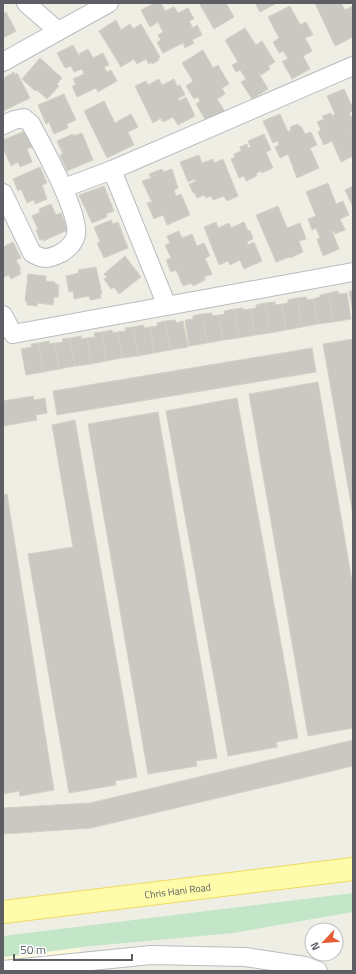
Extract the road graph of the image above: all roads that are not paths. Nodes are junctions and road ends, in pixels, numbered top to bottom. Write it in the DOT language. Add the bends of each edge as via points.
graph roads {
  1 [pos="26,3"];
  2 [pos="109,3"];
  3 [pos="58,31"];
  4 [pos="3,62"];
  5 [pos="353,66"];
  6 [pos="3,125"];
  7 [pos="112,170"];
  8 [pos="64,188"];
  9 [pos="3,193"];
  10 [pos="353,272"];
  11 [pos="166,306"];
  12 [pos="3,315"];
  13 [pos="8,338"];
  14 [pos="353,869"];
  15 [pos="3,912"];
  16 [pos="3,970"];
  17 [pos="318,971"];
  1 -- 3 [label="street"];
  2 -- 3 [label="street"];
  3 -- 4 [label="street"];
  5 -- 7 [label="street"];
  6 -- 8 [label="street" via="24,118 29,121"];
  7 -- 8 [label="street"];
  7 -- 11 [label="street"];
  8 -- 9 [label="street" via="76,233 68,248 47,258 39,258 32,253"];
  10 -- 11 [label="street"];
  11 -- 13 [label="street"];
  12 -- 13 [label="street"];
  14 -- 15 [label="main road, Chris Hani Road"];
  16 -- 17 [label="street" via="151,955 246,956 305,966"];
}
